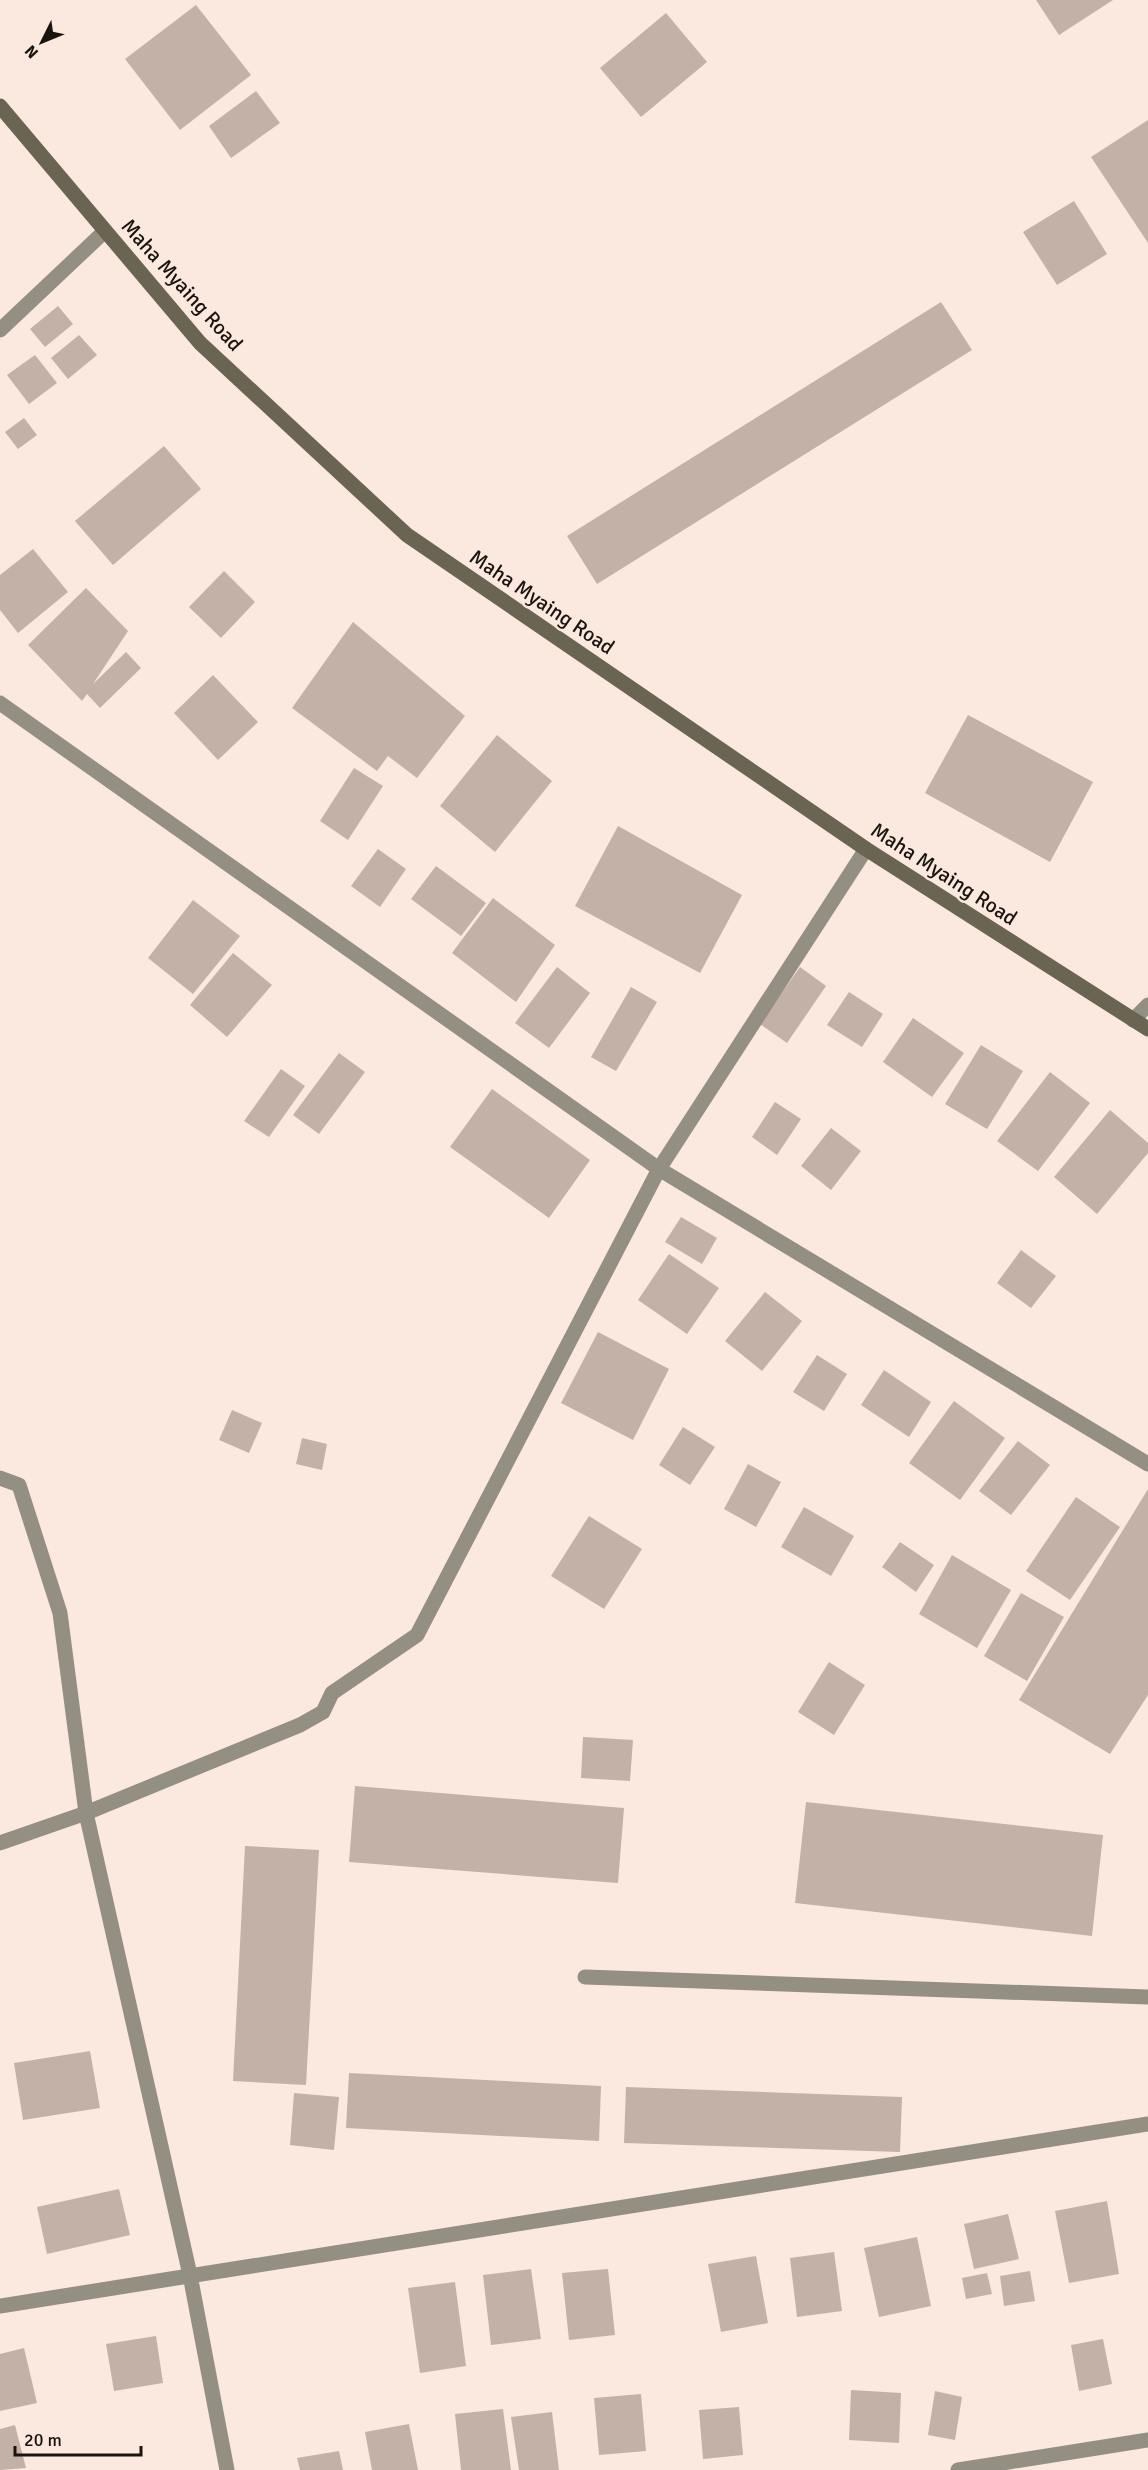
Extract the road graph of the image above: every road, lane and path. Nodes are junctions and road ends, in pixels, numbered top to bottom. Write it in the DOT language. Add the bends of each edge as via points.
graph roads {
  1 [pos="0,106"];
  2 [pos="105,231"];
  3 [pos="0,330"];
  4 [pos="0,703"];
  5 [pos="866,849"];
  6 [pos="1148,1005"];
  7 [pos="1133,1020"];
  8 [pos="1148,1029"];
  9 [pos="659,1169"];
  10 [pos="1148,1464"];
  11 [pos="0,1478"];
  12 [pos="86,1813"];
  13 [pos="0,1842"];
  14 [pos="585,1977"];
  15 [pos="1148,1997"];
  16 [pos="1148,2124"];
  17 [pos="190,2275"];
  18 [pos="0,2306"];
  19 [pos="1148,2440"];
  20 [pos="228,2470"];
  21 [pos="958,2470"];
  1 -- 2 [label="street, Maha Myaing Road"];
  2 -- 3 [label="street"];
  2 -- 5 [label="street, Maha Myaing Road" via="200,343 407,535"];
  4 -- 9 [label="street"];
  5 -- 7 [label="street, Maha Myaing Road"];
  5 -- 9 [label="street"];
  6 -- 7 [label="street"];
  7 -- 8 [label="street, Maha Myaing Road"];
  9 -- 10 [label="street"];
  9 -- 12 [label="street" via="417,1635 332,1694 323,1712 300,1725"];
  11 -- 12 [label="street" via="19,1485 60,1613"];
  12 -- 13 [label="street"];
  12 -- 17 [label="street"];
  14 -- 15 [label="street"];
  16 -- 17 [label="street"];
  17 -- 18 [label="street"];
  17 -- 20 [label="street"];
  19 -- 21 [label="street"];
}
